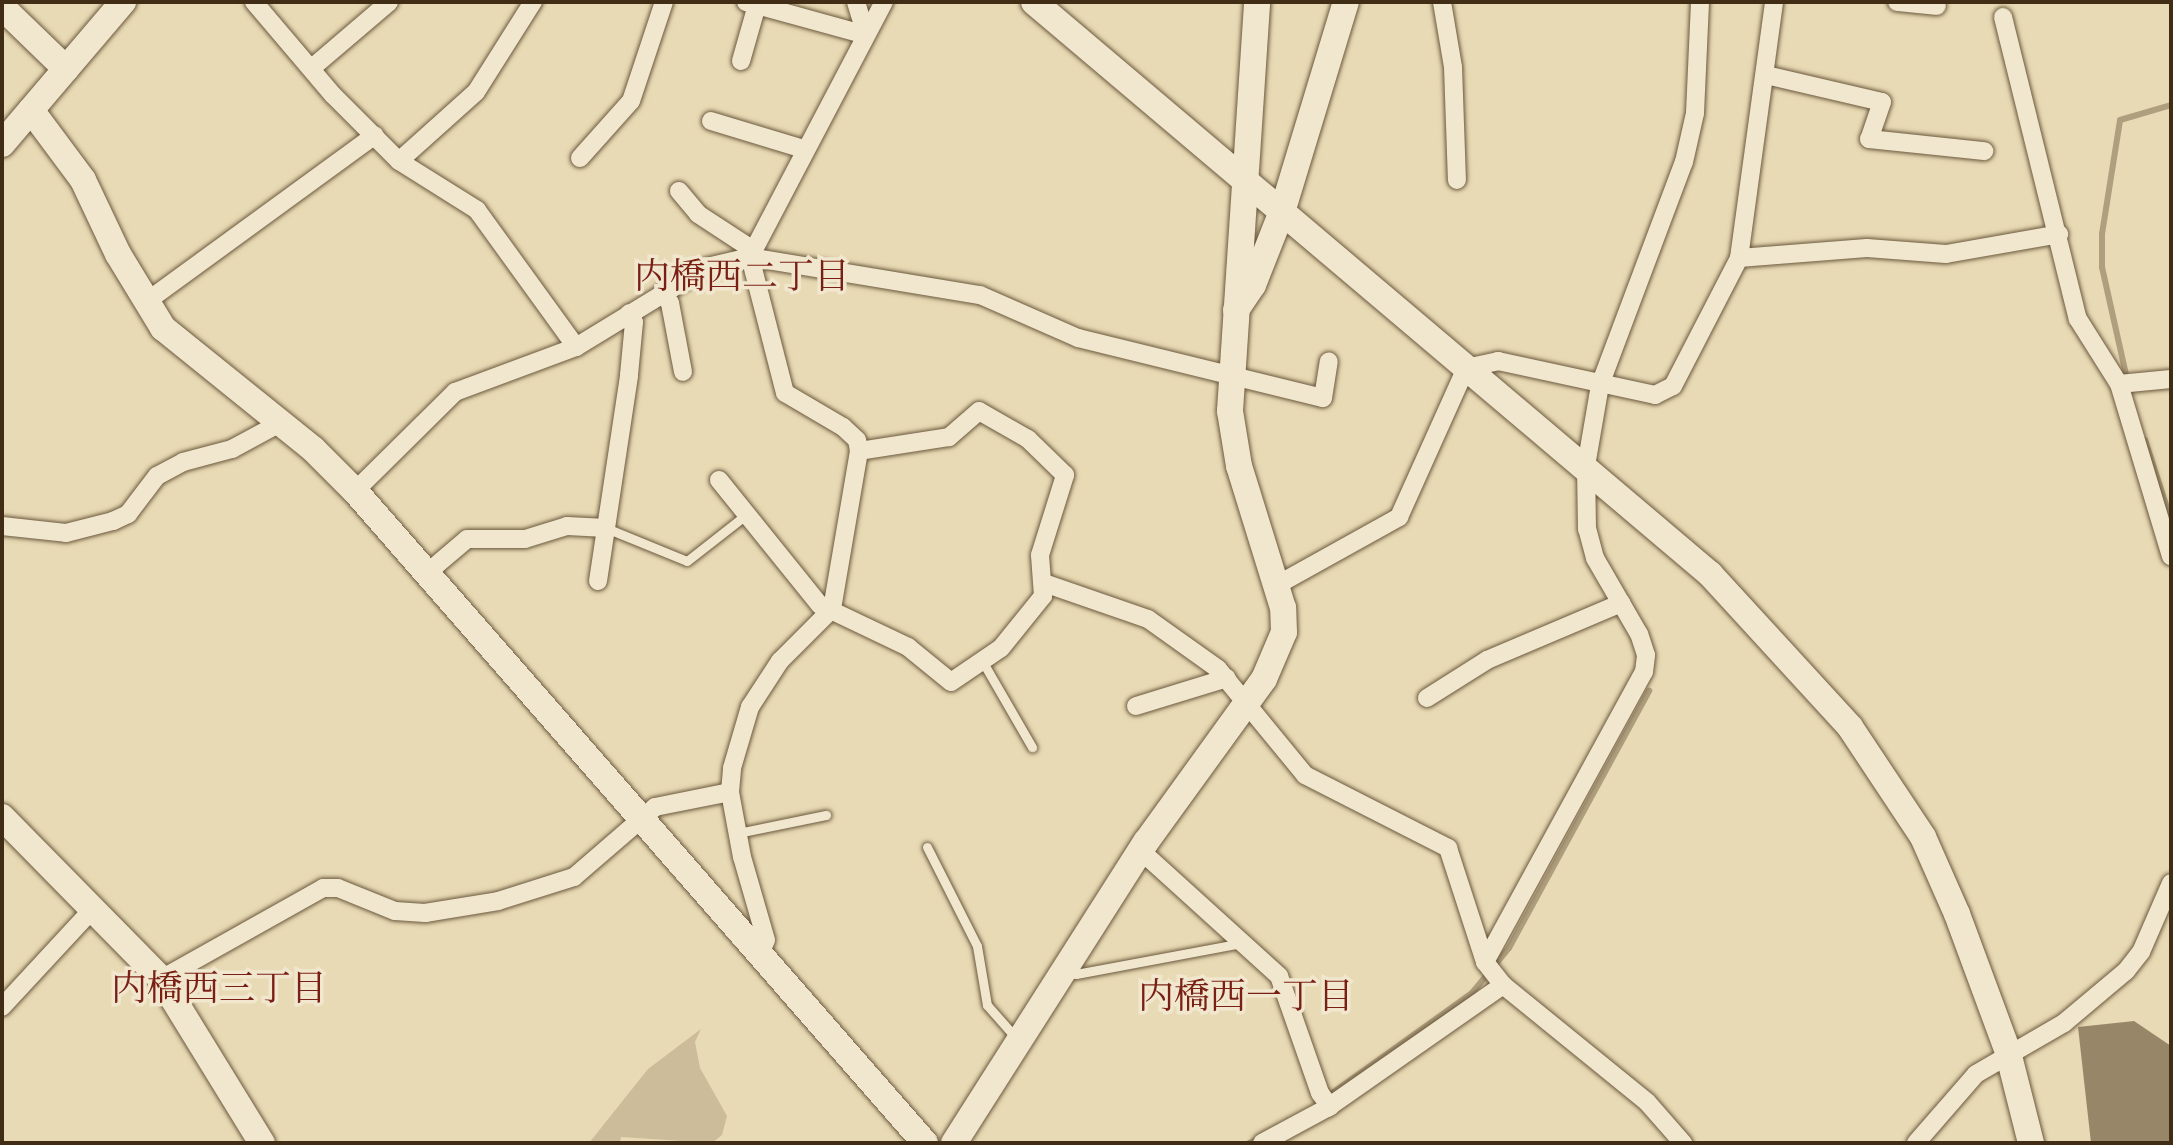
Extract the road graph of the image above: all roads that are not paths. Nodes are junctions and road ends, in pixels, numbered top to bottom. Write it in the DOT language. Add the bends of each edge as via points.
graph roads {
  1 [pos="123,2"];
  2 [pos="254,2"];
  3 [pos="389,2"];
  4 [pos="533,2"];
  5 [pos="664,2"];
  6 [pos="856,2"];
  7 [pos="884,2"];
  8 [pos="1034,2"];
  9 [pos="1257,2"];
  10 [pos="1346,2"];
  11 [pos="1442,2"];
  12 [pos="1700,2"];
  13 [pos="1774,2"];
  14 [pos="1897,2"];
  15 [pos="751,4"];
  16 [pos="1937,6"];
  17 [pos="2,7"];
  18 [pos="2003,17"];
  19 [pos="866,35"];
  20 [pos="741,61"];
  21 [pos="313,67"];
  22 [pos="66,69"];
  23 [pos="1766,75"];
  24 [pos="31,110"];
  25 [pos="711,121"];
  26 [pos="375,135"];
  27 [pos="2,144"];
  28 [pos="804,149"];
  29 [pos="1984,151"];
  30 [pos="580,158"];
  31 [pos="399,161"];
  32 [pos="1245,176"];
  33 [pos="1457,180"];
  34 [pos="679,191"];
  35 [pos="1283,209"];
  36 [pos="2059,234"];
  37 [pos="752,254"];
  38 [pos="1739,258"];
  39 [pos="663,292"];
  40 [pos="146,302"];
  41 [pos="1234,312"];
  42 [pos="629,313"];
  43 [pos="576,347"];
  44 [pos="1329,361"];
  45 [pos="1466,368"];
  46 [pos="1229,371"];
  47 [pos="683,372"];
  48 [pos="2171,379"];
  49 [pos="2119,384"];
  50 [pos="1600,385"];
  51 [pos="280,423"];
  52 [pos="859,451"];
  53 [pos="1586,466"];
  54 [pos="719,480"];
  55 [pos="355,491"];
  56 [pos="747,514"];
  57 [pos="2,526"];
  58 [pos="606,528"];
  59 [pos="2171,556"];
  60 [pos="427,573"];
  61 [pos="598,581"];
  62 [pos="1044,583"];
  63 [pos="1277,585"];
  64 [pos="1621,603"];
  65 [pos="832,609"];
  66 [pos="981,659"];
  67 [pos="1227,678"];
  68 [pos="1427,698"];
  69 [pos="1247,700"];
  70 [pos="1136,706"];
  71 [pos="1032,747"];
  72 [pos="730,792"];
  73 [pos="826,815"];
  74 [pos="2,817"];
  75 [pos="642,824"];
  76 [pos="738,833"];
  77 [pos="927,847"];
  78 [pos="1140,850"];
  79 [pos="2171,883"];
  80 [pos="91,911"];
  81 [pos="1242,942"];
  82 [pos="759,957"];
  83 [pos="1485,962"];
  84 [pos="1066,968"];
  85 [pos="161,979"];
  86 [pos="1503,985"];
  87 [pos="2,1007"];
  88 [pos="1019,1041"];
  89 [pos="2008,1052"];
  90 [pos="1330,1107"];
  91 [pos="262,1143"];
  92 [pos="925,1143"];
  93 [pos="954,1143"];
  94 [pos="1262,1143"];
  95 [pos="1683,1143"];
  96 [pos="1916,1143"];
  97 [pos="2031,1143"];
  1 -- 22 [label="street"];
  2 -- 21 [label="street"];
  3 -- 21 [label="street"];
  4 -- 31 [label="street" via="476,92"];
  5 -- 30 [label="street" via="631,101"];
  6 -- 19 [label="street"];
  7 -- 19 [label="street"];
  8 -- 32 [label="street"];
  9 -- 32 [label="street"];
  10 -- 35 [label="street"];
  11 -- 33 [label="street" via="1453,67"];
  12 -- 50 [label="street" via="1695,113 1684,162"];
  13 -- 23 [label="street"];
  14 -- 16 [label="street"];
  15 -- 19 [label="street"];
  15 -- 20 [label="street"];
  17 -- 22 [label="street"];
  18 -- 36 [label="street"];
  19 -- 28 [label="street"];
  21 -- 26 [label="street" via="333,95"];
  22 -- 24 [label="street"];
  23 -- 29 [label="street" via="1882,102 1869,139"];
  23 -- 38 [label="street"];
  24 -- 27 [label="street"];
  24 -- 40 [label="street" via="83,180"];
  25 -- 28 [label="street"];
  26 -- 31 [label="street"];
  26 -- 40 [label="street"];
  28 -- 37 [label="street"];
  31 -- 43 [label="street" via="477,210"];
  32 -- 35 [label="street"];
  32 -- 41 [label="street"];
  34 -- 37 [label="street" via="698,214"];
  35 -- 41 [label="street" via="1253,285"];
  35 -- 45 [label="street"];
  36 -- 38 [label="street" via="1946,254 1867,248"];
  36 -- 49 [label="street" via="2078,319"];
  37 -- 39 [label="street" via="707,267"];
  37 -- 46 [label="street" via="980,295 1078,338"];
  37 -- 52 [label="street" via="785,393 843,427 857,440"];
  38 -- 50 [label="street" via="1673,386 1655,395"];
  39 -- 42 [label="street"];
  39 -- 47 [label="street" via="670,303"];
  40 -- 51 [label="street" via="163,328"];
  41 -- 46 [label="street"];
  42 -- 43 [label="street"];
  42 -- 58 [label="street" via="633,335"];
  43 -- 55 [label="street" via="455,392"];
  44 -- 46 [label="street" via="1323,398"];
  45 -- 50 [label="street" via="1498,361"];
  45 -- 53 [label="street"];
  45 -- 63 [label="street" via="1399,517"];
  46 -- 63 [label="street" via="1239,466"];
  48 -- 49 [label="street"];
  49 -- 59 [label="street"];
  50 -- 53 [label="street"];
  51 -- 55 [label="street"];
  51 -- 57 [label="street" via="232,449 183,462 157,476 128,514 113,521 66,533"];
  52 -- 62 [label="street" via="949,437 979,411 1028,439 1065,475 1040,555"];
  52 -- 65 [label="street"];
  53 -- 64 [label="street" via="1587,529 1595,558"];
  53 -- 89 [label="street" via="1710,574 1850,727 1923,837 1974,953"];
  54 -- 56 [label="street"];
  55 -- 60 [label="street"];
  56 -- 58 [label="lane" via="687,561"];
  56 -- 65 [label="street" via="820,605"];
  58 -- 60 [label="street" via="567,526 525,539 467,539"];
  58 -- 61 [label="street"];
  60 -- 75 [label="street"];
  62 -- 66 [label="street" via="1033,614 1001,648"];
  62 -- 67 [label="street" via="1148,619"];
  63 -- 69 [label="street" via="1284,632 1277,660"];
  64 -- 68 [label="street" via="1487,660"];
  64 -- 83 [label="street" via="1646,655 1644,672"];
  65 -- 66 [label="street" via="908,647 951,682"];
  65 -- 72 [label="street" via="780,661 750,707"];
  66 -- 71 [label="lane"];
  67 -- 69 [label="street"];
  67 -- 70 [label="street"];
  69 -- 78 [label="street"];
  69 -- 83 [label="street" via="1305,775 1354,804 1434,836 1448,848"];
  72 -- 75 [label="street" via="655,807"];
  72 -- 76 [label="street"];
  73 -- 76 [label="lane"];
  74 -- 80 [label="street"];
  75 -- 82 [label="street"];
  75 -- 85 [label="street" via="574,877 498,901 425,913 395,911 338,888 323,888"];
  76 -- 82 [label="street" via="766,940"];
  77 -- 88 [label="lane" via="977,946 987,1005"];
  78 -- 81 [label="street"];
  78 -- 84 [label="street"];
  79 -- 89 [label="street" via="2141,952 2126,971 2064,1023 2029,1046"];
  80 -- 85 [label="street"];
  80 -- 87 [label="street"];
  81 -- 84 [label="lane" via="1076,974"];
  81 -- 90 [label="street" via="1288,990 1320,1093"];
  82 -- 92 [label="street"];
  83 -- 86 [label="street"];
  84 -- 88 [label="street"];
  85 -- 91 [label="street"];
  86 -- 90 [label="street"];
  86 -- 95 [label="street" via="1647,1102"];
  88 -- 93 [label="street"];
  89 -- 96 [label="street" via="1976,1074"];
  89 -- 97 [label="street"];
  90 -- 94 [label="street"];
}
